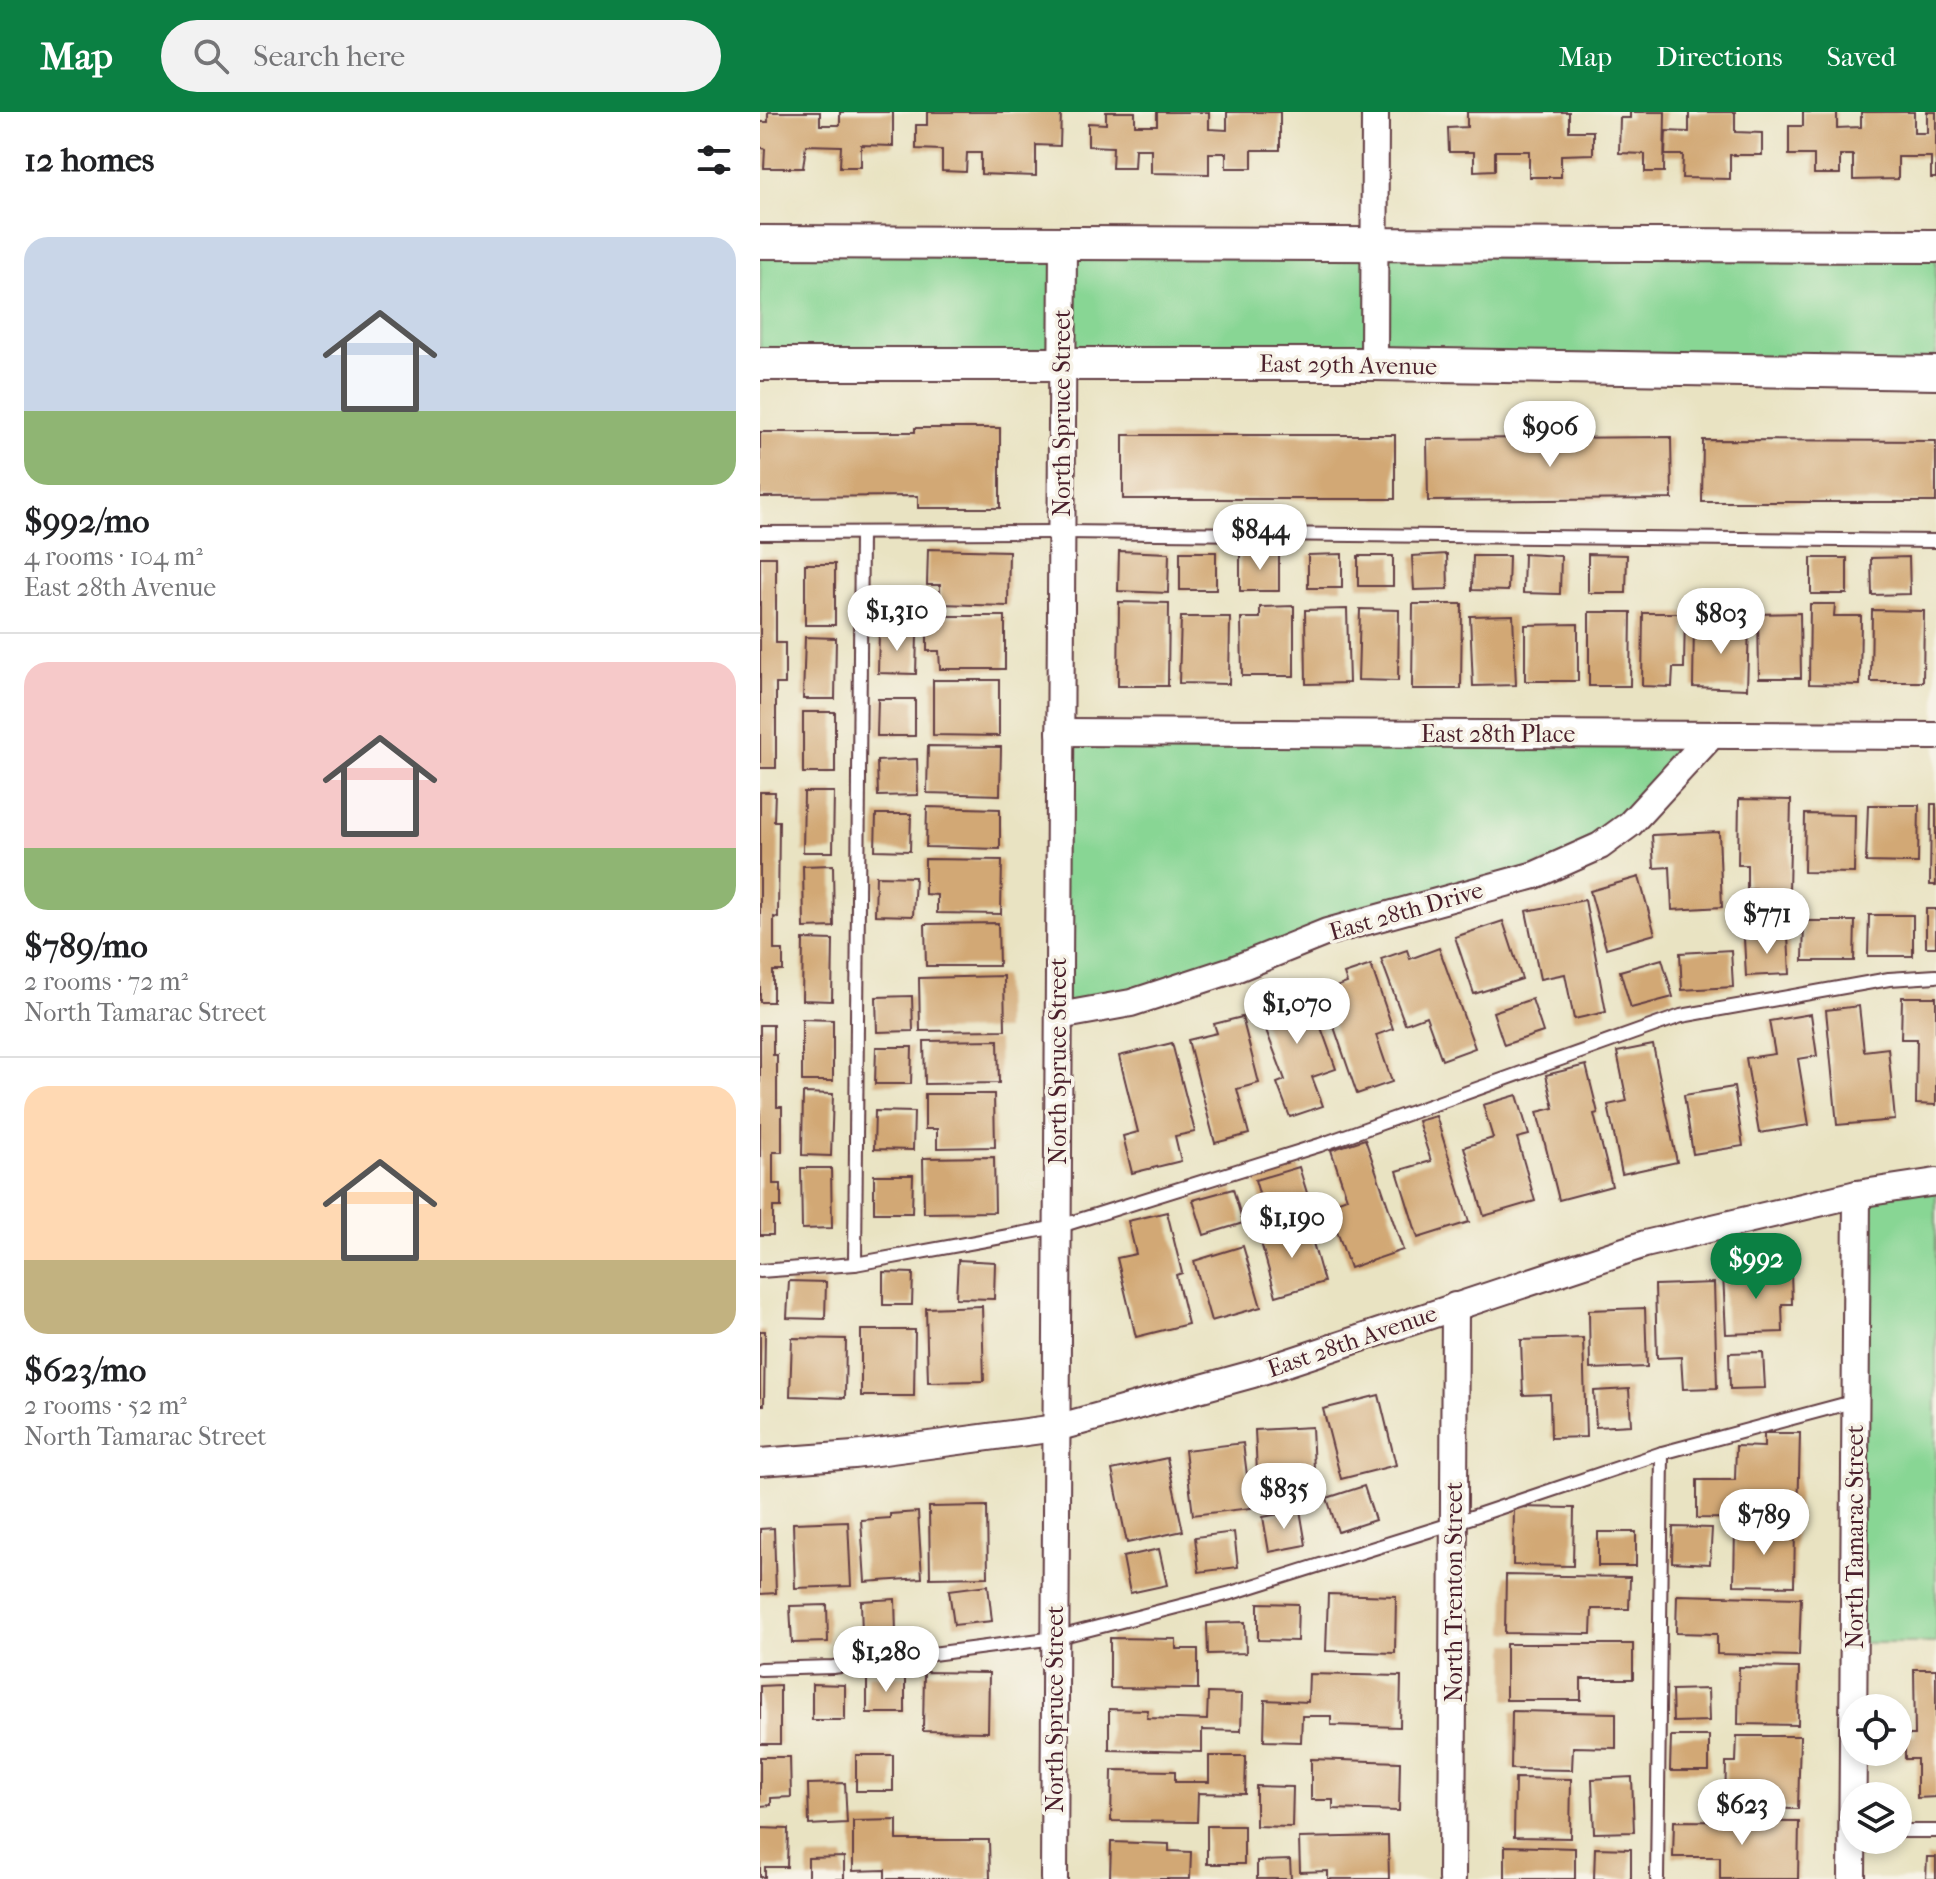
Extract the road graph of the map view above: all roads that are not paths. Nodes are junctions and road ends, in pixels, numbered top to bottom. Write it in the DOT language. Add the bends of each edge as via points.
graph roads {
  1 [pos="1375,112"];
  2 [pos="760,242"];
  3 [pos="1063,242"];
  4 [pos="1374,244"];
  5 [pos="1936,246"];
  6 [pos="1062,363"];
  7 [pos="760,364"];
  8 [pos="1374,364"];
  9 [pos="1936,373"];
  10 [pos="1061,532"];
  11 [pos="760,533"];
  12 [pos="861,533"];
  13 [pos="1936,541"];
  14 [pos="1060,732"];
  15 [pos="1712,735"];
  16 [pos="1936,736"];
  17 [pos="1936,976"];
  18 [pos="1059,1016"];
  19 [pos="1936,1182"];
  20 [pos="1857,1194"];
  21 [pos="1057,1227"];
  22 [pos="855,1264"];
  23 [pos="760,1271"];
  24 [pos="1455,1306"];
  25 [pos="1856,1401"];
  26 [pos="1056,1428"];
  27 [pos="1662,1453"];
  28 [pos="760,1462"];
  29 [pos="1454,1523"];
  30 [pos="1055,1638"];
  31 [pos="760,1669"];
  32 [pos="1853,1782"];
  33 [pos="1912,1831"];
  34 [pos="1936,1831"];
  35 [pos="1853,1854"];
  36 [pos="1054,1879"];
  37 [pos="1452,1879"];
  38 [pos="1657,1879"];
  39 [pos="1852,1879"];
  1 -- 4 [label="street"];
  2 -- 3 [label="street"];
  3 -- 4 [label="street"];
  3 -- 6 [label="street, North Spruce Street"];
  4 -- 5 [label="street"];
  4 -- 8 [label="street"];
  6 -- 7 [label="street, East 29th Avenue"];
  6 -- 8 [label="street, East 29th Avenue"];
  6 -- 10 [label="street, North Spruce Street"];
  8 -- 9 [label="street, East 29th Avenue"];
  10 -- 12 [label="lane"];
  10 -- 13 [label="lane"];
  10 -- 14 [label="street, North Spruce Street"];
  11 -- 12 [label="lane"];
  12 -- 22 [label="lane"];
  14 -- 15 [label="street, East 28th Place"];
  14 -- 18 [label="street, North Spruce Street"];
  15 -- 16 [label="street, East 28th Place"];
  15 -- 18 [label="street, East 28th Drive" via="1630,824 1600,846 1535,875 1327,932 1131,1003"];
  17 -- 21 [label="lane" via="1889,979 1681,1016 1320,1145"];
  18 -- 21 [label="street, North Spruce Street"];
  19 -- 20 [label="street, East 28th Avenue"];
  20 -- 24 [label="street, East 28th Avenue" via="1645,1244"];
  20 -- 25 [label="street, North Tamarac Street"];
  21 -- 22 [label="lane"];
  21 -- 26 [label="street, North Spruce Street"];
  22 -- 23 [label="lane"];
  24 -- 26 [label="street, East 28th Avenue" via="1253,1374"];
  24 -- 29 [label="street, North Trenton Street"];
  25 -- 27 [label="lane"];
  25 -- 32 [label="street, North Tamarac Street"];
  26 -- 28 [label="street, East 28th Avenue"];
  26 -- 30 [label="street, North Spruce Street"];
  27 -- 29 [label="lane"];
  27 -- 38 [label="lane"];
  29 -- 30 [label="lane" via="1231,1593"];
  29 -- 37 [label="street, North Trenton Street"];
  30 -- 31 [label="lane" via="833,1667"];
  30 -- 36 [label="street, North Spruce Street"];
  33 -- 34 [label="lane"];
  35 -- 39 [label="street, North Tamarac Street"];
}
